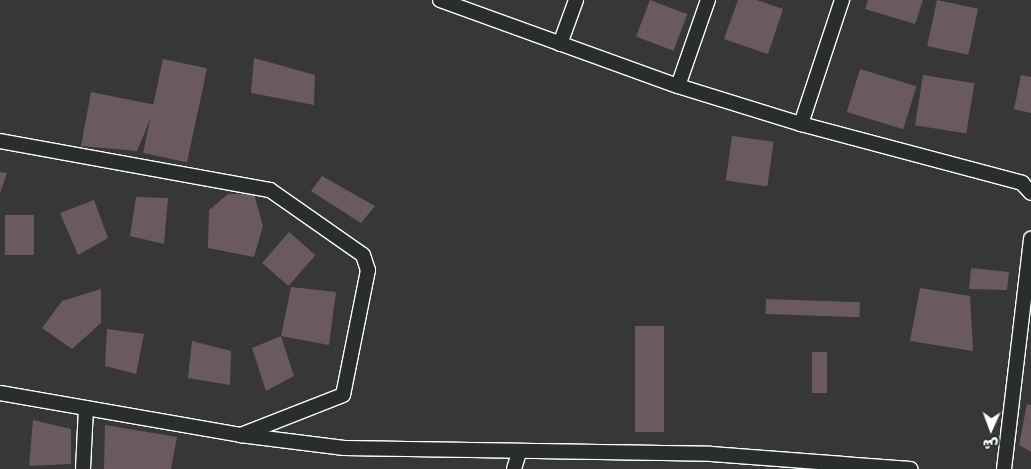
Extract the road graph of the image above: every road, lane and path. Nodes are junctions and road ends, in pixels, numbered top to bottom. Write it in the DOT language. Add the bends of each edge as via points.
graph roads {
  1 [pos="576,0"];
  2 [pos="708,0"];
  3 [pos="842,0"];
  4 [pos="445,1"];
  5 [pos="560,44"];
  6 [pos="678,86"];
  7 [pos="801,124"];
  8 [pos="0,140"];
  9 [pos="1031,193"];
  10 [pos="1031,239"];
  11 [pos="0,393"];
  12 [pos="86,408"];
  13 [pos="240,435"];
  14 [pos="519,453"];
  15 [pos="83,469"];
  16 [pos="514,469"];
  17 [pos="910,469"];
  18 [pos="1004,469"];
  1 -- 5 [label="street"];
  2 -- 6 [label="street"];
  3 -- 7 [label="street"];
  4 -- 5 [label="street"];
  5 -- 6 [label="street"];
  6 -- 7 [label="street"];
  7 -- 9 [label="street" via="1022,183"];
  8 -- 13 [label="street" via="270,190 363,256 368,270 343,395"];
  10 -- 18 [label="street"];
  11 -- 12 [label="street"];
  12 -- 13 [label="street"];
  12 -- 15 [label="street"];
  13 -- 14 [label="street" via="344,448"];
  14 -- 16 [label="street"];
  14 -- 17 [label="street" via="711,454"];
}
